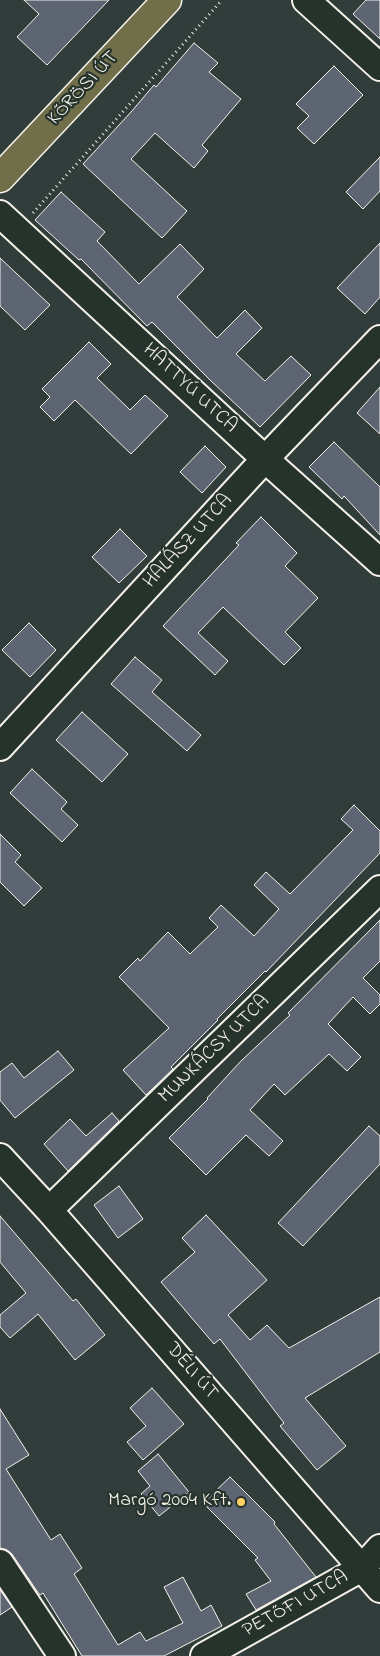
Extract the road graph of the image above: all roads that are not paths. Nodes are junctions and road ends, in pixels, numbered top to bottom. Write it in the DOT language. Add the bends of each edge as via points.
graph roads {
  1 [pos="167,0"];
  2 [pos="306,0"];
  3 [pos="380,67"];
  4 [pos="0,178"];
  5 [pos="0,214"];
  6 [pos="380,338"];
  7 [pos="265,459"];
  8 [pos="380,562"];
  9 [pos="0,746"];
  10 [pos="380,889"];
  11 [pos="0,1157"];
  12 [pos="49,1210"];
  13 [pos="380,1548"];
  14 [pos="0,1563"];
  15 [pos="362,1568"];
  16 [pos="380,1589"];
  17 [pos="62,1656"];
  18 [pos="204,1656"];
  1 -- 4 [label="main road, KŐRÖSI ÚT"];
  2 -- 3 [label="street"];
  5 -- 7 [label="street, HATTYÚ UTCA"];
  6 -- 7 [label="street, HALÁSZ UTCA"];
  7 -- 8 [label="street, HATTYÚ UTCA"];
  7 -- 9 [label="street, HALÁSZ UTCA"];
  10 -- 12 [label="street, MUNKÁCSY UTCA"];
  11 -- 12 [label="street, DÉLI ÚT"];
  12 -- 15 [label="street, DÉLI ÚT"];
  13 -- 15 [label="street, PETŐFI UTCA"];
  14 -- 17 [label="street"];
  15 -- 16 [label="street, DÉLI ÚT"];
  15 -- 18 [label="street, PETŐFI UTCA"];
}
